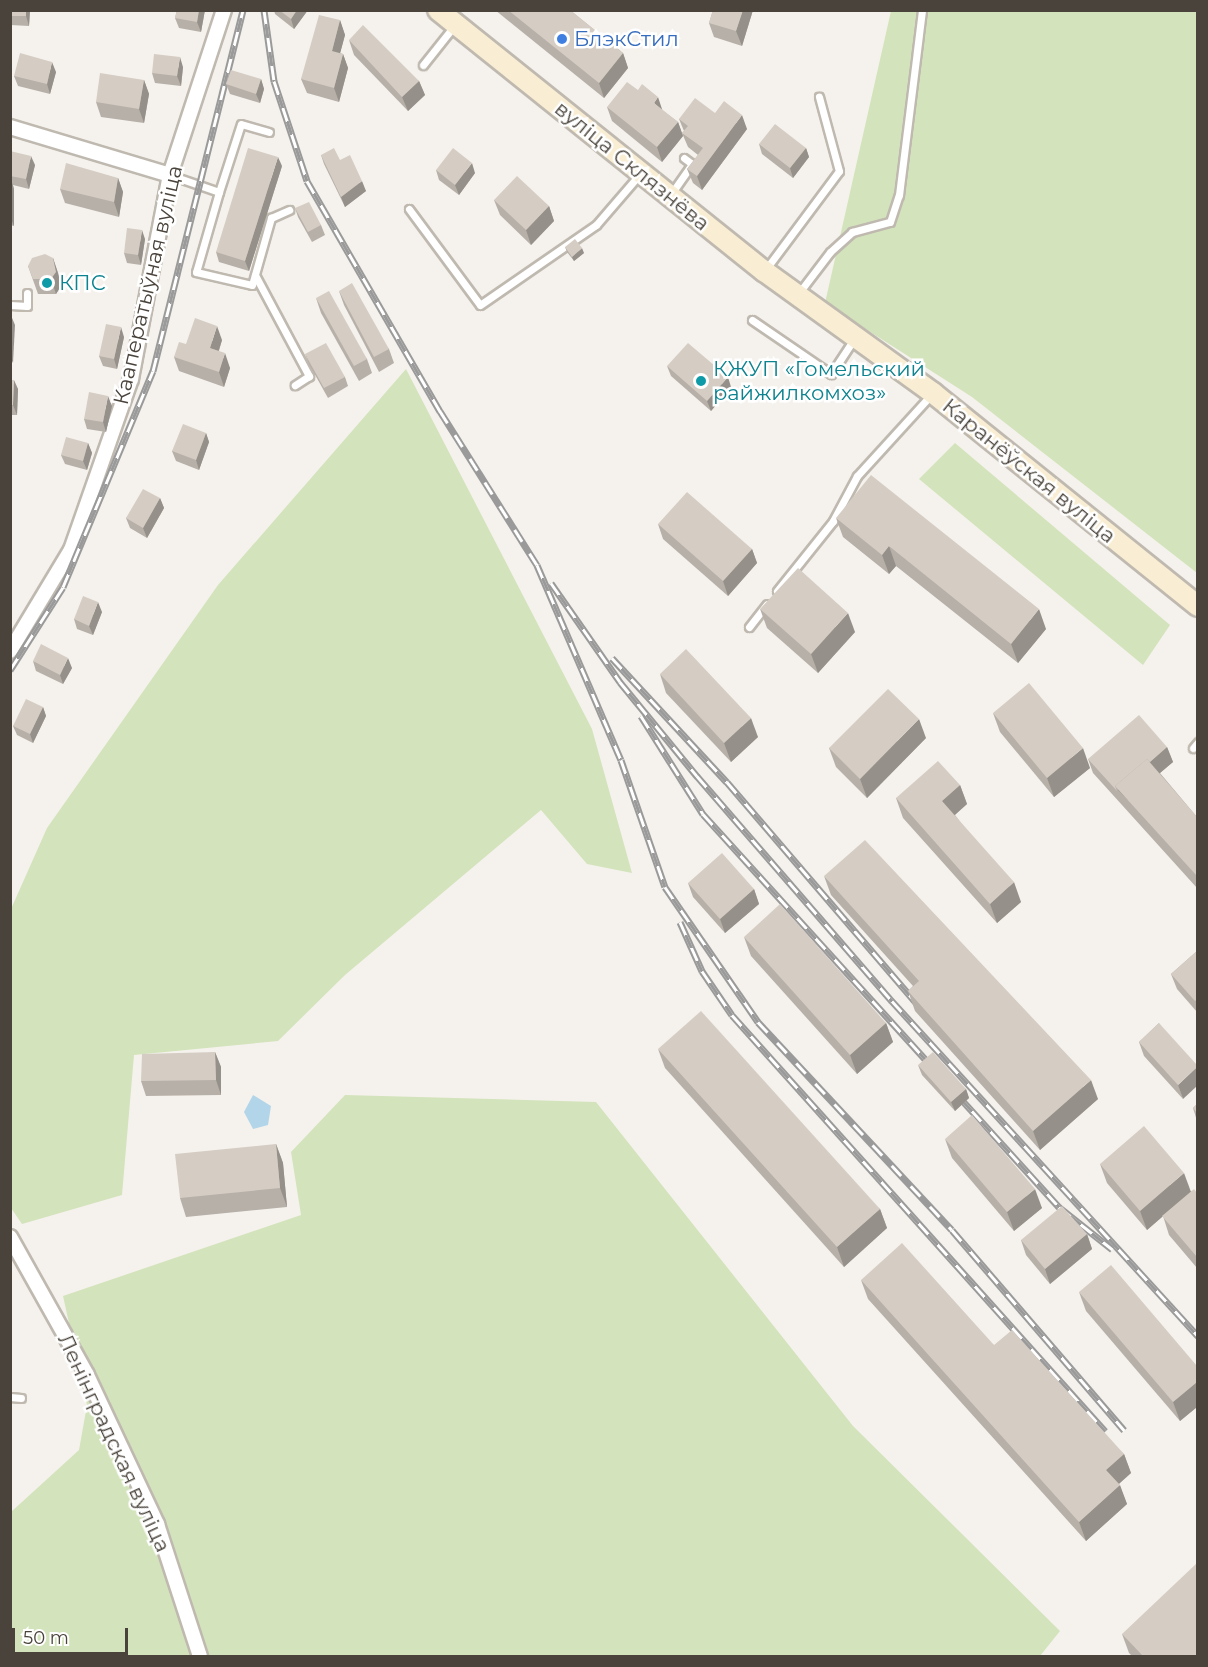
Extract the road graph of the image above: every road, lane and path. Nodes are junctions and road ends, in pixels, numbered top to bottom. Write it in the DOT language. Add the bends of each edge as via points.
graph roads {
  1 [pos="224,10"];
  2 [pos="438,10"];
  3 [pos="922,10"];
  4 [pos="456,24"];
  5 [pos="423,65"];
  6 [pos="819,97"];
  7 [pos="10,128"];
  8 [pos="270,132"];
  9 [pos="684,158"];
  10 [pos="640,173"];
  11 [pos="170,175"];
  12 [pos="219,192"];
  13 [pos="670,196"];
  14 [pos="409,209"];
  15 [pos="289,210"];
  16 [pos="764,271"];
  17 [pos="255,275"];
  18 [pos="27,293"];
  19 [pos="798,296"];
  20 [pos="10,305"];
  21 [pos="829,318"];
  22 [pos="752,320"];
  23 [pos="854,339"];
  24 [pos="295,385"];
  25 [pos="933,393"];
  26 [pos="1197,606"];
  27 [pos="749,627"];
  28 [pos="10,651"];
  29 [pos="10,1237"];
  30 [pos="10,1397"];
  31 [pos="21,1398"];
  32 [pos="200,1656"];
  1 -- 11 [label="street, Кааператыўная вуліца"];
  2 -- 4 [label="main road, вуліца Склязнёва"];
  3 -- 19 [label="lane" via="899,195 890,222 852,232 830,252"];
  4 -- 5 [label="lane"];
  4 -- 10 [label="main road, вуліца Склязнёва"];
  6 -- 16 [label="lane" via="839,171"];
  7 -- 11 [label="street"];
  8 -- 12 [label="lane" via="242,124"];
  9 -- 13 [label="lane" via="692,164"];
  10 -- 13 [label="main road, вуліца Склязнёва"];
  10 -- 14 [label="lane" via="596,225 480,305"];
  11 -- 12 [label="lane"];
  11 -- 28 [label="street, Кааператыўная вуліца" via="131,379 71,550"];
  12 -- 17 [label="lane" via="196,272 252,285"];
  13 -- 16 [label="main road, вуліца Склязнёва"];
  15 -- 17 [label="lane" via="271,218"];
  16 -- 19 [label="main road, вуліца Склязнёва"];
  17 -- 24 [label="lane" via="309,376"];
  18 -- 20 [label="lane" via="27,306"];
  19 -- 21 [label="main road, вуліца Склязнёва"];
  21 -- 23 [label="main road, Каранёўская вуліца"];
  22 -- 23 [label="lane" via="831,374"];
  23 -- 25 [label="main road, Каранёўская вуліца"];
  25 -- 26 [label="main road, Каранёўская вуліца"];
  25 -- 27 [label="lane" via="857,477 833,521"];
  29 -- 32 [label="street, Ленінградская вуліца" via="87,1375 157,1524"];
  30 -- 31 [label="lane"];
}
